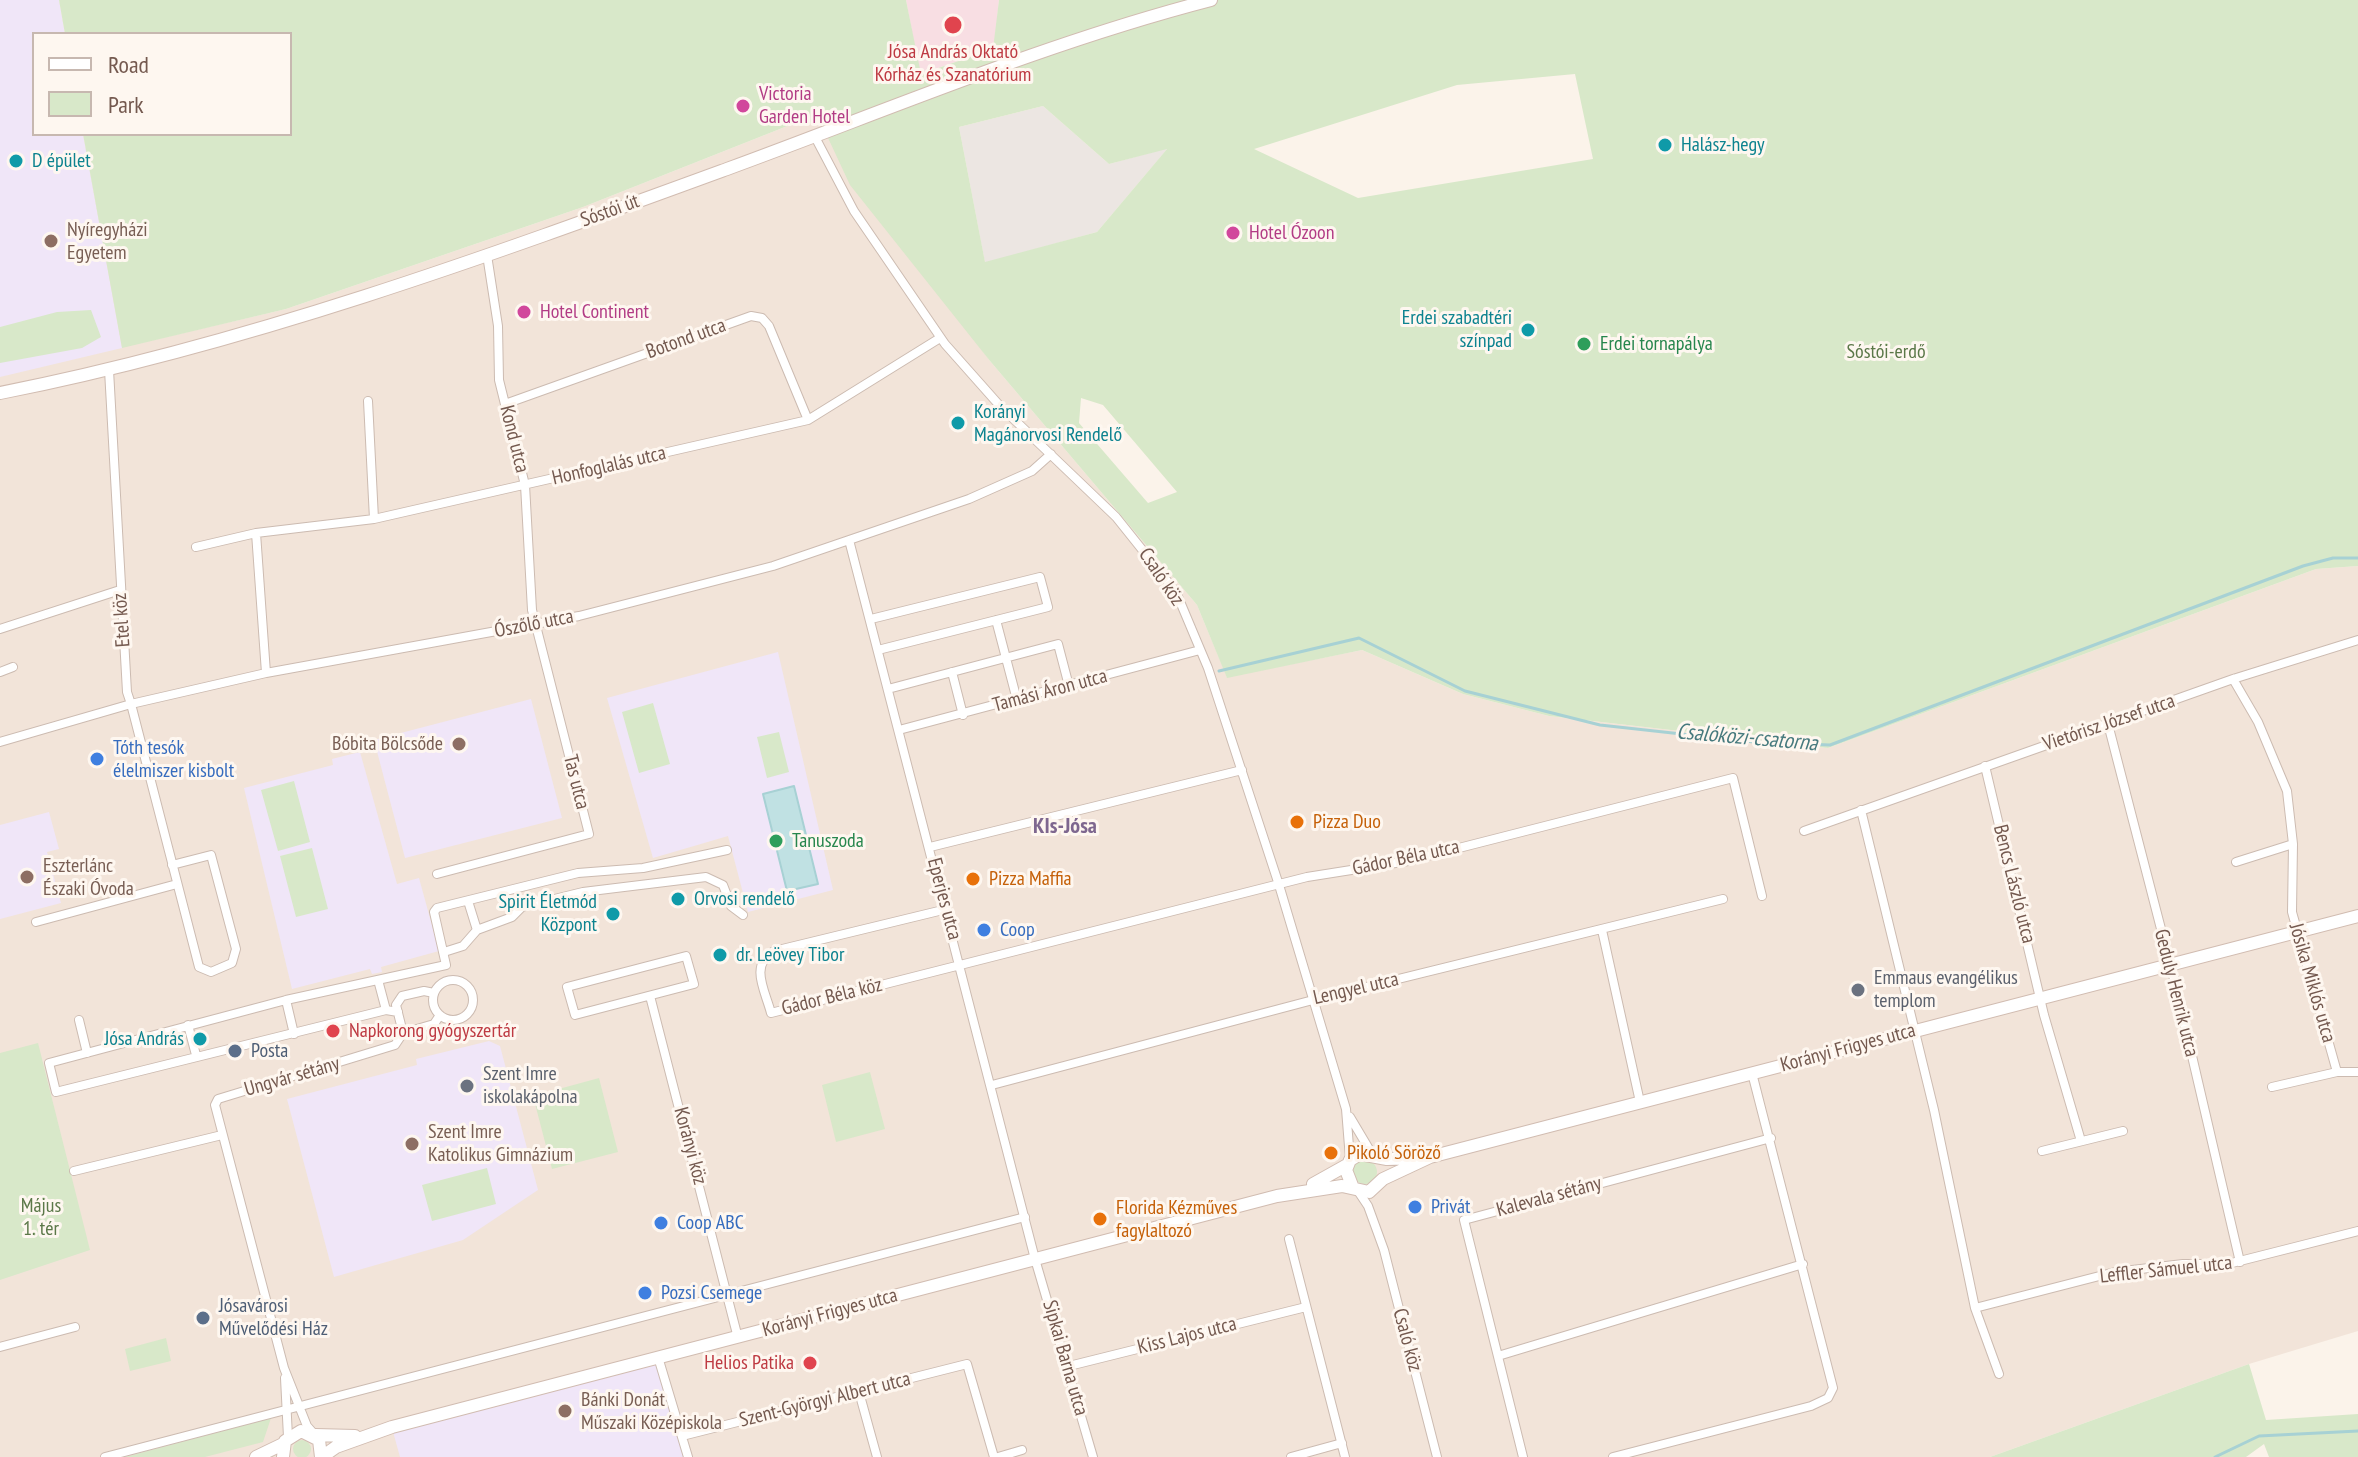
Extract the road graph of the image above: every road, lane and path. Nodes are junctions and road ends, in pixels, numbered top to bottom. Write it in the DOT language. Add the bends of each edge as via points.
graph roads {
  1 [pos="1211,0"];
  2 [pos="814,135"];
  3 [pos="487,255"];
  4 [pos="940,338"];
  5 [pos="109,370"];
  6 [pos="0,393"];
  7 [pos="368,401"];
  8 [pos="505,404"];
  9 [pos="808,420"];
  10 [pos="1051,454"];
  11 [pos="525,485"];
  12 [pos="374,519"];
  13 [pos="256,533"];
  14 [pos="849,540"];
  15 [pos="196,547"];
  16 [pos="120,590"];
  17 [pos="871,619"];
  18 [pos="996,620"];
  19 [pos="537,623"];
  20 [pos="0,629"];
  21 [pos="2358,640"];
  22 [pos="878,650"];
  23 [pos="1200,650"];
  24 [pos="1006,658"];
  25 [pos="13,667"];
  26 [pos="0,672"];
  27 [pos="952,672"];
  28 [pos="266,673"];
  29 [pos="2233,679"];
  30 [pos="1069,686"];
  31 [pos="888,689"];
  32 [pos="1017,700"];
  33 [pos="131,704"];
  34 [pos="963,715"];
  35 [pos="2108,724"];
  36 [pos="899,730"];
  37 [pos="0,742"];
  38 [pos="1985,766"];
  39 [pos="1242,770"];
  40 [pos="1861,810"];
  41 [pos="1804,831"];
  42 [pos="2293,844"];
  43 [pos="930,847"];
  44 [pos="727,850"];
  45 [pos="2236,862"];
  46 [pos="172,865"];
  47 [pos="578,873"];
  48 [pos="437,874"];
  49 [pos="177,884"];
  50 [pos="1279,885"];
  51 [pos="583,892"];
  52 [pos="1762,896"];
  53 [pos="1723,899"];
  54 [pos="468,901"];
  55 [pos="947,909"];
  56 [pos="743,915"];
  57 [pos="2358,916"];
  58 [pos="36,922"];
  59 [pos="477,930"];
  60 [pos="1602,930"];
  61 [pos="2298,932"];
  62 [pos="444,952"];
  63 [pos="2170,965"];
  64 [pos="961,967"];
  65 [pos="378,980"];
  66 [pos="434,993"];
  67 [pos="650,996"];
  68 [pos="2040,998"];
  69 [pos="286,1000"];
  70 [pos="1313,1000"];
  71 [pos="386,1010"];
  72 [pos="398,1012"];
  73 [pos="440,1015"];
  74 [pos="79,1020"];
  75 [pos="188,1025"];
  76 [pos="1914,1031"];
  77 [pos="403,1033"];
  78 [pos="294,1034"];
  79 [pos="87,1053"];
  80 [pos="196,1055"];
  81 [pos="2337,1072"];
  82 [pos="2358,1072"];
  83 [pos="1752,1073"];
  84 [pos="992,1085"];
  85 [pos="2272,1087"];
  86 [pos="1640,1102"];
  87 [pos="1346,1109"];
  88 [pos="2123,1131"];
  89 [pos="222,1135"];
  90 [pos="1771,1138"];
  91 [pos="2081,1141"];
  92 [pos="2042,1151"];
  93 [pos="1375,1156"];
  94 [pos="1430,1157"];
  95 [pos="1348,1163"];
  96 [pos="74,1171"];
  97 [pos="1380,1184"];
  98 [pos="1355,1189"];
  99 [pos="1299,1190"];
  100 [pos="1025,1217"];
  101 [pos="1375,1224"];
  102 [pos="2358,1231"];
  103 [pos="1289,1239"];
  104 [pos="1035,1259"];
  105 [pos="2240,1262"];
  106 [pos="1803,1264"];
  107 [pos="728,1296"];
  108 [pos="1306,1307"];
  109 [pos="1975,1308"];
  110 [pos="75,1327"];
  111 [pos="738,1338"];
  112 [pos="0,1347"];
  113 [pos="1498,1356"];
  114 [pos="658,1357"];
  115 [pos="1069,1366"];
  116 [pos="284,1368"];
  117 [pos="1999,1374"];
  118 [pos="859,1392"];
  119 [pos="299,1407"];
  120 [pos="288,1409"];
  121 [pos="315,1435"];
  122 [pos="682,1436"];
  123 [pos="362,1437"];
  124 [pos="1342,1443"];
  125 [pos="285,1446"];
  126 [pos="1022,1450"];
  127 [pos="105,1457"];
  128 [pos="256,1457"];
  129 [pos="322,1457"];
  130 [pos="688,1457"];
  131 [pos="877,1457"];
  132 [pos="996,1457"];
  133 [pos="1093,1457"];
  134 [pos="1291,1457"];
  135 [pos="1345,1457"];
  136 [pos="1437,1457"];
  137 [pos="1523,1457"];
  138 [pos="1613,1457"];
  1 -- 2 [label="street, Sóstói út" via="997,66"];
  2 -- 3 [label="street, Sóstói út"];
  2 -- 4 [label="street, Csaló köz" via="854,211"];
  3 -- 5 [label="street, Sóstói út"];
  3 -- 8 [label="street, Kond utca"];
  4 -- 9 [label="street, Honfoglalás utca"];
  4 -- 10 [label="street, Csaló köz"];
  5 -- 6 [label="street, Sóstói út"];
  5 -- 16 [label="street, Etel köz"];
  7 -- 12 [label="street"];
  8 -- 9 [label="street, Botond utca" via="751,316 769,326"];
  8 -- 11 [label="street, Kond utca"];
  9 -- 11 [label="street, Honfoglalás utca"];
  10 -- 14 [label="street, Ószőlő utca" via="1032,471 969,499"];
  10 -- 23 [label="street, Csaló köz" via="1162,570"];
  11 -- 12 [label="street, Honfoglalás utca"];
  11 -- 19 [label="street, Kond utca"];
  12 -- 13 [label="street, Honfoglalás utca"];
  13 -- 15 [label="street, Honfoglalás utca"];
  13 -- 28 [label="street"];
  14 -- 17 [label="street, Eperjes utca"];
  14 -- 19 [label="street, Ószőlő utca" via="669,594"];
  16 -- 20 [label="street"];
  16 -- 33 [label="street, Etel köz"];
  17 -- 18 [label="street" via="1040,577 1048,607"];
  17 -- 22 [label="street, Eperjes utca"];
  18 -- 22 [label="street"];
  18 -- 24 [label="street"];
  19 -- 28 [label="street, Ószőlő utca"];
  19 -- 48 [label="street, Tas utca" via="589,834"];
  21 -- 29 [label="street, Vietórisz József utca"];
  22 -- 31 [label="street, Eperjes utca"];
  23 -- 30 [label="street, Tamási Áron utca"];
  23 -- 39 [label="street, Csaló köz"];
  24 -- 27 [label="street"];
  24 -- 30 [label="street" via="1058,644"];
  24 -- 32 [label="street"];
  25 -- 26 [label="street"];
  27 -- 31 [label="street"];
  27 -- 34 [label="street"];
  28 -- 33 [label="street, Ószőlő utca"];
  29 -- 35 [label="street, Vietórisz József utca"];
  29 -- 42 [label="street, Jósika Miklós utca" via="2275,758 2287,791"];
  30 -- 32 [label="street, Tamási Áron utca"];
  31 -- 36 [label="street, Eperjes utca"];
  32 -- 34 [label="street, Tamási Áron utca"];
  33 -- 37 [label="street, Ószőlő utca"];
  33 -- 46 [label="street, Etel köz"];
  34 -- 36 [label="street, Tamási Áron utca"];
  35 -- 38 [label="street, Vietórisz József utca"];
  35 -- 63 [label="street, Geduly Henrik utca"];
  36 -- 43 [label="street, Eperjes utca"];
  38 -- 40 [label="street, Vietórisz József utca"];
  38 -- 68 [label="street, Bencs László utca"];
  39 -- 43 [label="street"];
  39 -- 50 [label="street, Csaló köz"];
  40 -- 41 [label="street, Vietórisz József utca"];
  40 -- 76 [label="street"];
  42 -- 45 [label="street"];
  42 -- 61 [label="street, Jósika Miklós utca" via="2292,912"];
  43 -- 55 [label="street, Eperjes utca"];
  44 -- 47 [label="street" via="643,868"];
  46 -- 49 [label="street, Etel köz"];
  46 -- 49 [label="street, Etel köz" via="211,855 236,949 232,963 211,972 199,967"];
  47 -- 51 [label="street"];
  47 -- 54 [label="street"];
  49 -- 58 [label="street"];
  50 -- 52 [label="street, Gádor Béla utca" via="1408,861 1733,778"];
  50 -- 64 [label="street, Gádor Béla utca"];
  50 -- 70 [label="street, Csaló köz"];
  51 -- 56 [label="street" via="706,877 723,885 731,906"];
  51 -- 59 [label="street" via="522,907 512,917"];
  53 -- 60 [label="street, Lengyel utca"];
  54 -- 59 [label="street"];
  54 -- 62 [label="street" via="434,912"];
  55 -- 64 [label="street, Eperjes utca"];
  55 -- 64 [label="street, Gádor Béla köz" via="774,951 759,968 771,1013"];
  57 -- 61 [label="street, Korányi Frigyes utca"];
  59 -- 62 [label="street" via="463,946"];
  60 -- 70 [label="street, Lengyel utca"];
  60 -- 86 [label="street"];
  61 -- 63 [label="street, Korányi Frigyes utca"];
  61 -- 81 [label="street, Jósika Miklós utca"];
  62 -- 65 [label="street, Ungvár sétány" via="446,965"];
  63 -- 68 [label="street, Korányi Frigyes utca"];
  63 -- 105 [label="street, Geduly Henrik utca"];
  64 -- 84 [label="street, Eperjes utca"];
  65 -- 69 [label="street, Ungvár sétány"];
  65 -- 71 [label="street"];
  66 -- 72 [label="street, Ungvár sétány" via="402,996"];
  66 -- 73 [label="street"];
  66 -- 73 [label="street, Ungvár sétány" via="441,984 457,981 467,986 472,999 465,1016 450,1020"];
  67 -- 67 [label="street" via="694,984 686,956 567,987 575,1015"];
  67 -- 107 [label="street, Korányi köz"];
  68 -- 76 [label="street, Korányi Frigyes utca"];
  68 -- 91 [label="street, Bencs László utca"];
  69 -- 75 [label="street, Ungvár sétány"];
  69 -- 78 [label="street, Ungvár sétány"];
  70 -- 84 [label="street, Lengyel utca"];
  70 -- 87 [label="street, Csaló köz"];
  71 -- 72 [label="street, Ungvár sétány"];
  71 -- 78 [label="street, Ungvár sétány"];
  72 -- 77 [label="street"];
  73 -- 77 [label="street, Ungvár sétány" via="434,1024"];
  74 -- 79 [label="street"];
  75 -- 79 [label="street, Ungvár sétány"];
  75 -- 80 [label="street"];
  76 -- 83 [label="street, Korányi Frigyes utca"];
  76 -- 109 [label="street"];
  77 -- 89 [label="street, Ungvár sétány" via="395,1045 371,1054 218,1099"];
  78 -- 80 [label="street, Ungvár sétány"];
  79 -- 80 [label="street, Ungvár sétány" via="49,1063 56,1092"];
  81 -- 82 [label="street"];
  81 -- 85 [label="street"];
  83 -- 86 [label="street, Korányi Frigyes utca"];
  83 -- 90 [label="street"];
  84 -- 100 [label="street, Eperjes utca"];
  86 -- 94 [label="street, Korányi Frigyes utca"];
  87 -- 93 [label="street, Csaló köz"];
  87 -- 95 [label="street, Csaló köz" via="1352,1154"];
  88 -- 91 [label="street"];
  89 -- 96 [label="street"];
  89 -- 116 [label="street"];
  90 -- 106 [label="street"];
  90 -- 113 [label="street, Kalevala sétány" via="1464,1220"];
  91 -- 92 [label="street"];
  93 -- 94 [label="street, Korányi Frigyes utca"];
  93 -- 95 [label="street, Korányi Frigyes utca" via="1360,1154"];
  93 -- 97 [label="street" via="1384,1167"];
  94 -- 97 [label="street, Korányi Frigyes utca"];
  95 -- 98 [label="street" via="1347,1180"];
  95 -- 99 [label="street, Korányi Frigyes utca"];
  97 -- 98 [label="street, Korányi Frigyes utca"];
  97 -- 101 [label="street, Csaló köz"];
  98 -- 99 [label="street, Korányi Frigyes utca"];
  98 -- 101 [label="street, Csaló köz"];
  99 -- 104 [label="street, Korányi Frigyes utca"];
  100 -- 104 [label="street, Eperjes utca"];
  100 -- 107 [label="street"];
  101 -- 136 [label="street, Csaló köz"];
  102 -- 105 [label="street, Leffler Sámuel utca"];
  103 -- 108 [label="street"];
  104 -- 111 [label="street, Korányi Frigyes utca"];
  104 -- 115 [label="street, Sipkai Barna utca"];
  105 -- 109 [label="street, Leffler Sámuel utca" via="2115,1272"];
  106 -- 113 [label="street"];
  106 -- 138 [label="street" via="1833,1388 1828,1398"];
  107 -- 111 [label="street, Korányi köz"];
  107 -- 119 [label="street"];
  108 -- 115 [label="street, Kiss Lajos utca"];
  108 -- 124 [label="street"];
  109 -- 117 [label="street"];
  110 -- 112 [label="street"];
  111 -- 114 [label="street, Korányi Frigyes utca"];
  113 -- 137 [label="street, Kalevala sétány"];
  114 -- 122 [label="street"];
  114 -- 123 [label="street, Korányi Frigyes utca"];
  115 -- 133 [label="street, Sipkai Barna utca"];
  116 -- 119 [label="street"];
  116 -- 120 [label="street"];
  118 -- 122 [label="street, Szent-Györgyi Albert utca"];
  118 -- 131 [label="street"];
  118 -- 132 [label="street, Szent-Györgyi Albert utca" via="967,1364"];
  119 -- 120 [label="street"];
  119 -- 121 [label="street"];
  120 -- 125 [label="street"];
  120 -- 127 [label="street"];
  121 -- 123 [label="street, Korányi Frigyes utca"];
  121 -- 125 [label="street, Korányi Frigyes utca" via="301,1431"];
  121 -- 129 [label="street"];
  122 -- 130 [label="street"];
  123 -- 129 [label="street, Korányi Frigyes utca"];
  124 -- 134 [label="street"];
  124 -- 135 [label="street"];
  125 -- 128 [label="street"];
  126 -- 132 [label="street"];
}
